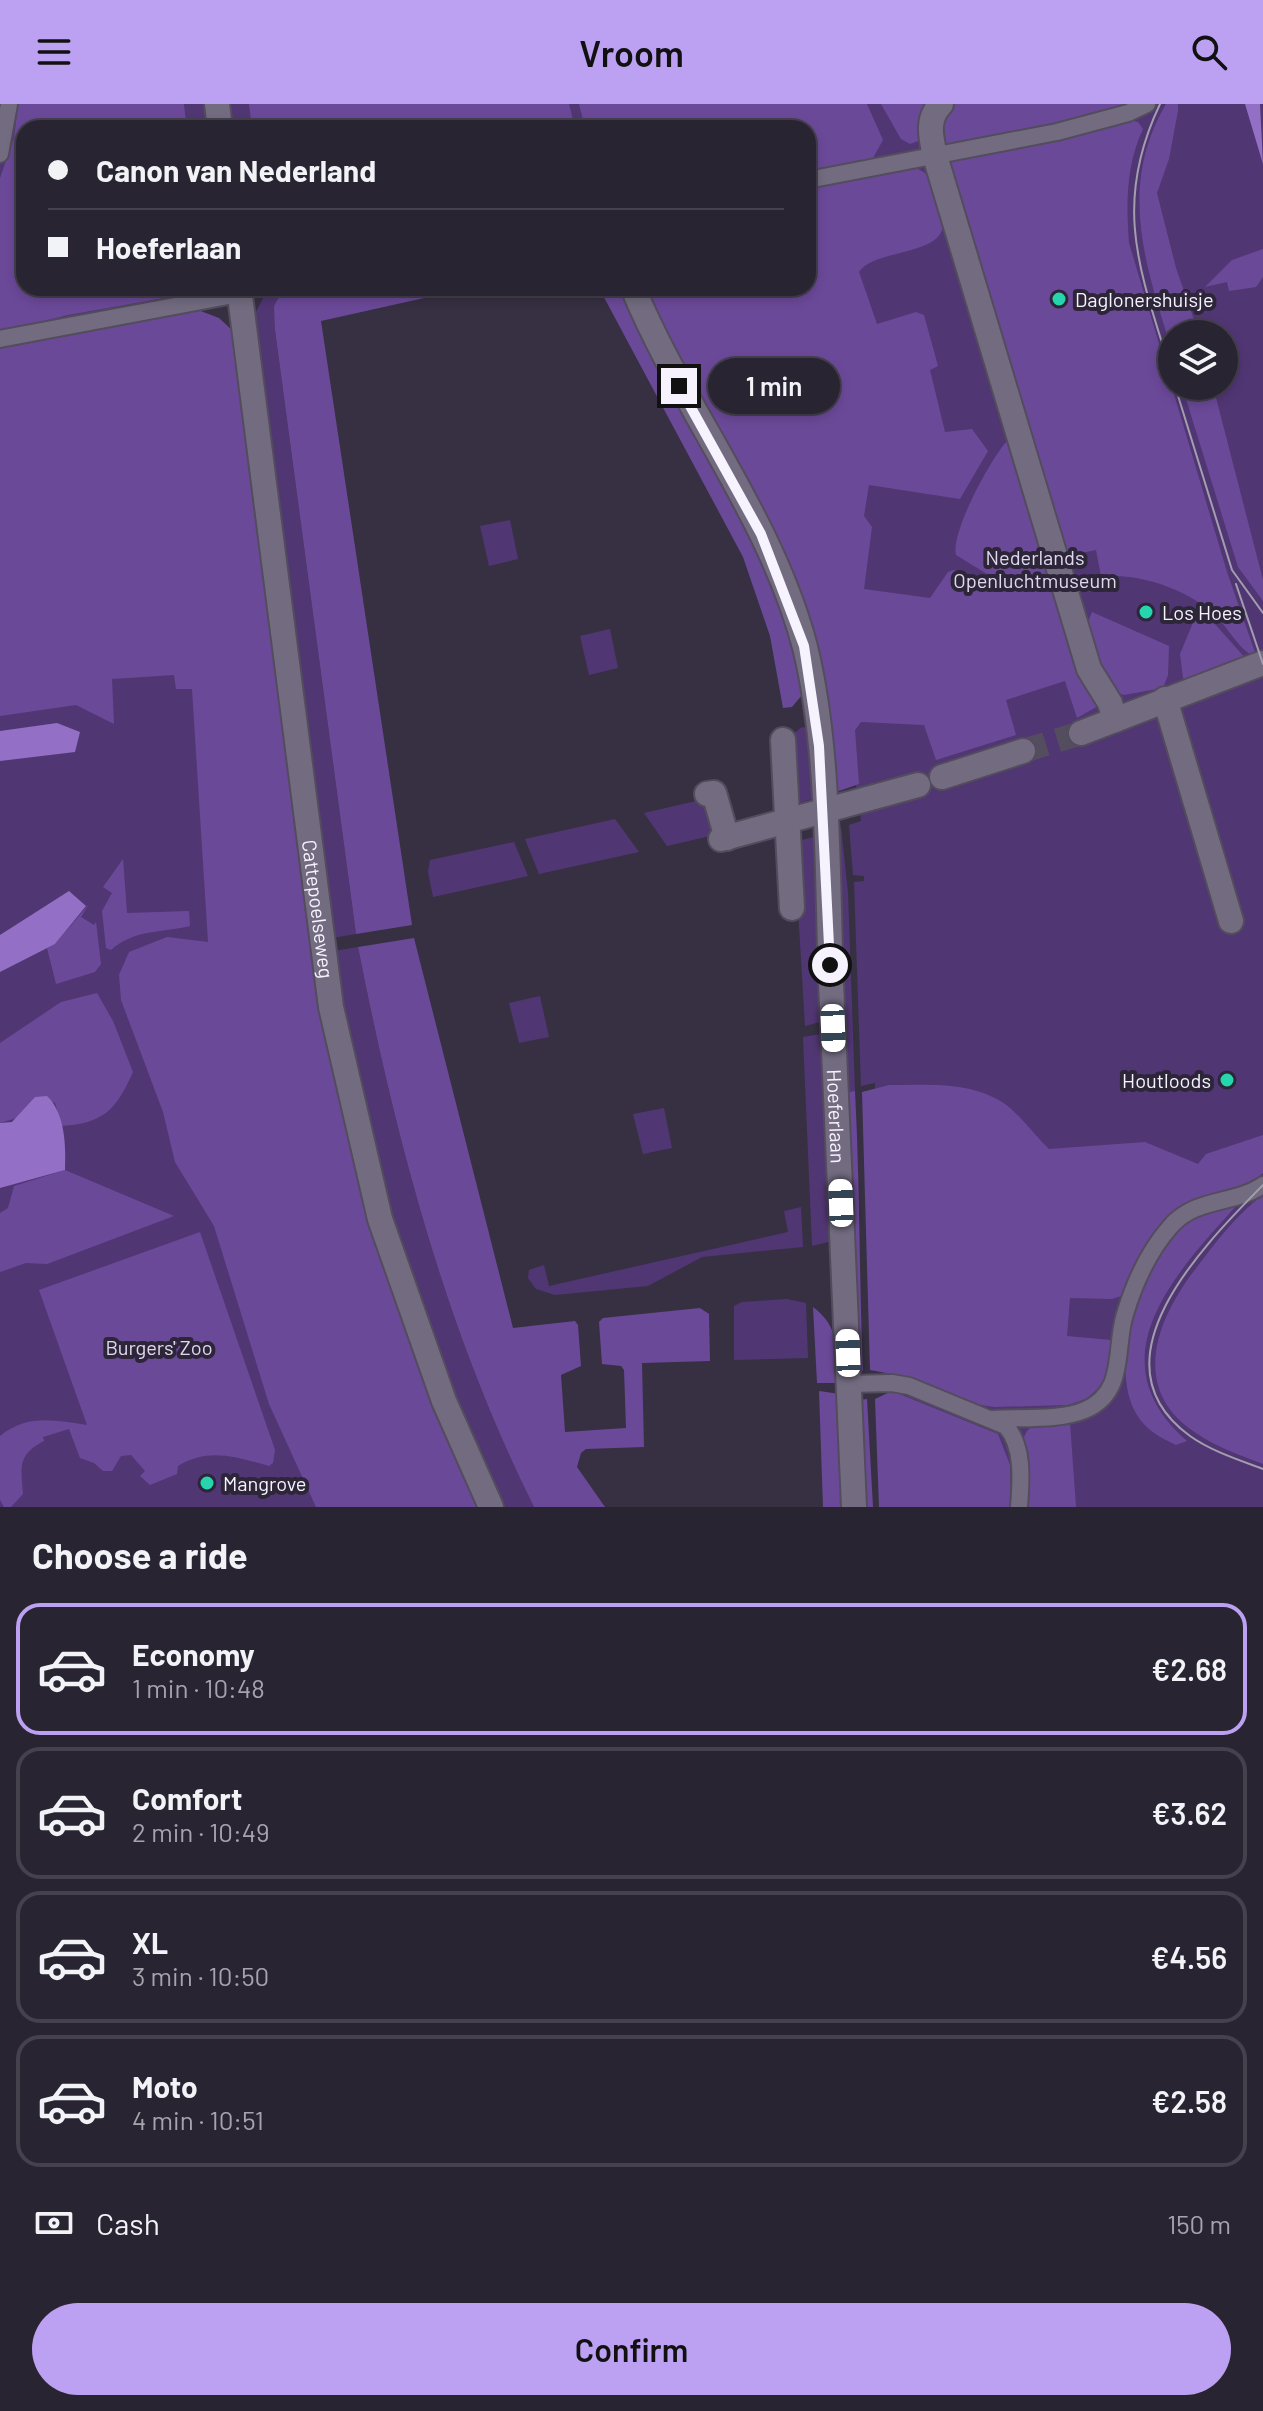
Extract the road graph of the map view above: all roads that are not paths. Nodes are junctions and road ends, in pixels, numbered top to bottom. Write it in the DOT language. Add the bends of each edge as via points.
graph roads {
  1 [pos="9,104"];
  2 [pos="941,104"];
  3 [pos="1147,104"];
  4 [pos="0,154"];
  5 [pos="935,156"];
  6 [pos="816,178"];
  7 [pos="214,296"];
  8 [pos="240,296"];
  9 [pos="637,296"];
  10 [pos="0,339"];
  11 [pos="1263,663"];
  12 [pos="1165,699"];
  13 [pos="1115,720"];
  14 [pos="1081,733"];
  15 [pos="783,740"];
  16 [pos="1023,751"];
  17 [pos="942,777"];
  18 [pos="918,785"];
  19 [pos="707,794"];
  20 [pos="823,813"];
  21 [pos="787,824"];
  22 [pos="792,908"];
  23 [pos="1231,921"];
  24 [pos="1263,1185"];
  25 [pos="849,1384"];
  26 [pos="993,1419"];
  27 [pos="491,1507"];
  28 [pos="854,1507"];
  29 [pos="1019,1507"];
  1 -- 4 [label="lane"];
  2 -- 5 [label="street" via="930,128"];
  3 -- 5 [label="lane" via="1057,132"];
  5 -- 6 [label="lane"];
  5 -- 13 [label="street" via="1089,669"];
  7 -- 10 [label="lane"];
  8 -- 27 [label="street, Cattepoelseweg" via="331,1007 380,1219 444,1401"];
  9 -- 20 [label="street, Hoeferlaan" via="666,361 746,502 795,616 816,707"];
  11 -- 12 [label="street"];
  12 -- 13 [label="street"];
  12 -- 23 [label="street"];
  13 -- 14 [label="street"];
  15 -- 21 [label="street"];
  16 -- 17 [label="street"];
  18 -- 20 [label="street"];
  19 -- 21 [label="street" via="714,793 724,838"];
  20 -- 21 [label="street"];
  20 -- 25 [label="street, Hoeferlaan"];
  21 -- 22 [label="street"];
  24 -- 26 [label="lane" via="1187,1211 1170,1227 1128,1302 1117,1376 1102,1398 1068,1414"];
  25 -- 26 [label="lane" via="909,1386"];
  25 -- 28 [label="street, Hoeferlaan"];
  26 -- 29 [label="lane" via="1015,1437"];
}
